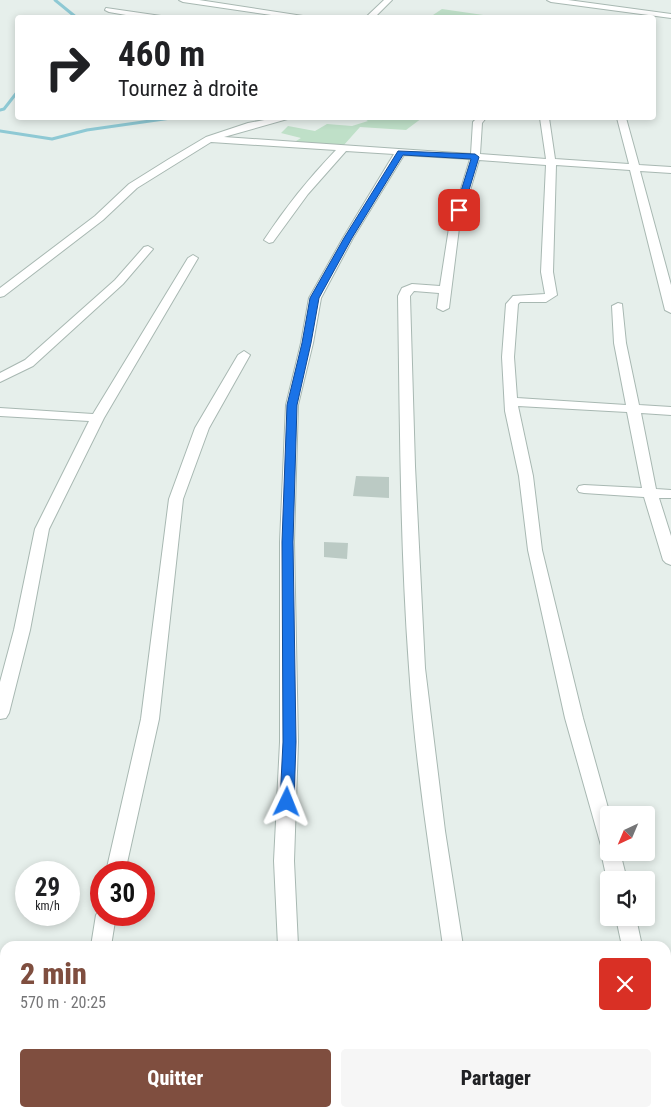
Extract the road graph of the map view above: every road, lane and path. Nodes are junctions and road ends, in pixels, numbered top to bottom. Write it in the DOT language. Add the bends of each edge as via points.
graph roads {
  1 [pos="183,0"];
  2 [pos="388,0"];
  3 [pos="551,0"];
  4 [pos="618,0"];
  5 [pos="610,9"];
  6 [pos="109,10"];
  7 [pos="142,15"];
  8 [pos="290,15"];
  9 [pos="372,15"];
  10 [pos="611,15"];
  11 [pos="671,16"];
  12 [pos="276,120"];
  13 [pos="480,120"];
  14 [pos="545,120"];
  15 [pos="622,120"];
  16 [pos="209,139"];
  17 [pos="344,148"];
  18 [pos="400,153"];
  19 [pos="475,157"];
  20 [pos="551,163"];
  21 [pos="634,168"];
  22 [pos="671,170"];
  23 [pos="269,240"];
  24 [pos="148,249"];
  25 [pos="193,258"];
  26 [pos="446,290"];
  27 [pos="0,294"];
  28 [pos="618,306"];
  29 [pos="443,308"];
  30 [pos="671,310"];
  31 [pos="244,355"];
  32 [pos="0,378"];
  33 [pos="512,402"];
  34 [pos="633,409"];
  35 [pos="671,411"];
  36 [pos="1,413"];
  37 [pos="97,418"];
  38 [pos="584,489"];
  39 [pos="650,492"];
  40 [pos="671,494"];
  41 [pos="671,560"];
  42 [pos="0,713"];
  43 [pos="600,812"];
  44 [pos="118,861"];
  45 [pos="104,926"];
  46 [pos="628,926"];
  47 [pos="101,941"];
  48 [pos="288,941"];
  49 [pos="452,941"];
  50 [pos="631,941"];
  1 -- 8 [label="street"];
  2 -- 9 [label="street"];
  3 -- 5 [label="street"];
  4 -- 5 [label="street"];
  5 -- 10 [label="street"];
  5 -- 11 [label="street"];
  6 -- 7 [label="street"];
  12 -- 16 [label="street"];
  13 -- 19 [label="street"];
  14 -- 20 [label="street"];
  15 -- 21 [label="street"];
  16 -- 17 [label="street"];
  16 -- 27 [label="street" via="132,186 99,218"];
  17 -- 18 [label="street"];
  17 -- 23 [label="street" via="316,176"];
  18 -- 19 [label="street"];
  18 -- 48 [label="street" via="315,298 292,405 287,542 289,742 284,861"];
  19 -- 20 [label="street"];
  19 -- 26 [label="street" via="454,228"];
  20 -- 21 [label="street"];
  20 -- 33 [label="street" via="547,272 551,296 546,299 517,298 512,304 508,357"];
  21 -- 22 [label="street"];
  21 -- 30 [label="street"];
  24 -- 32 [label="street" via="119,282 29,363"];
  25 -- 37 [label="street"];
  26 -- 29 [label="street"];
  26 -- 49 [label="street" via="412,287 404,296 417,668"];
  28 -- 34 [label="street" via="620,343"];
  31 -- 44 [label="street" via="202,428 176,499 150,719"];
  33 -- 34 [label="street"];
  33 -- 43 [label="street" via="535,550 574,718"];
  34 -- 35 [label="street"];
  34 -- 39 [label="street"];
  36 -- 37 [label="street"];
  37 -- 42 [label="street" via="42,529 22,630"];
  38 -- 39 [label="street"];
  39 -- 40 [label="street"];
  39 -- 41 [label="street"];
  45 -- 47 [label="street"];
  46 -- 50 [label="street"];
}
